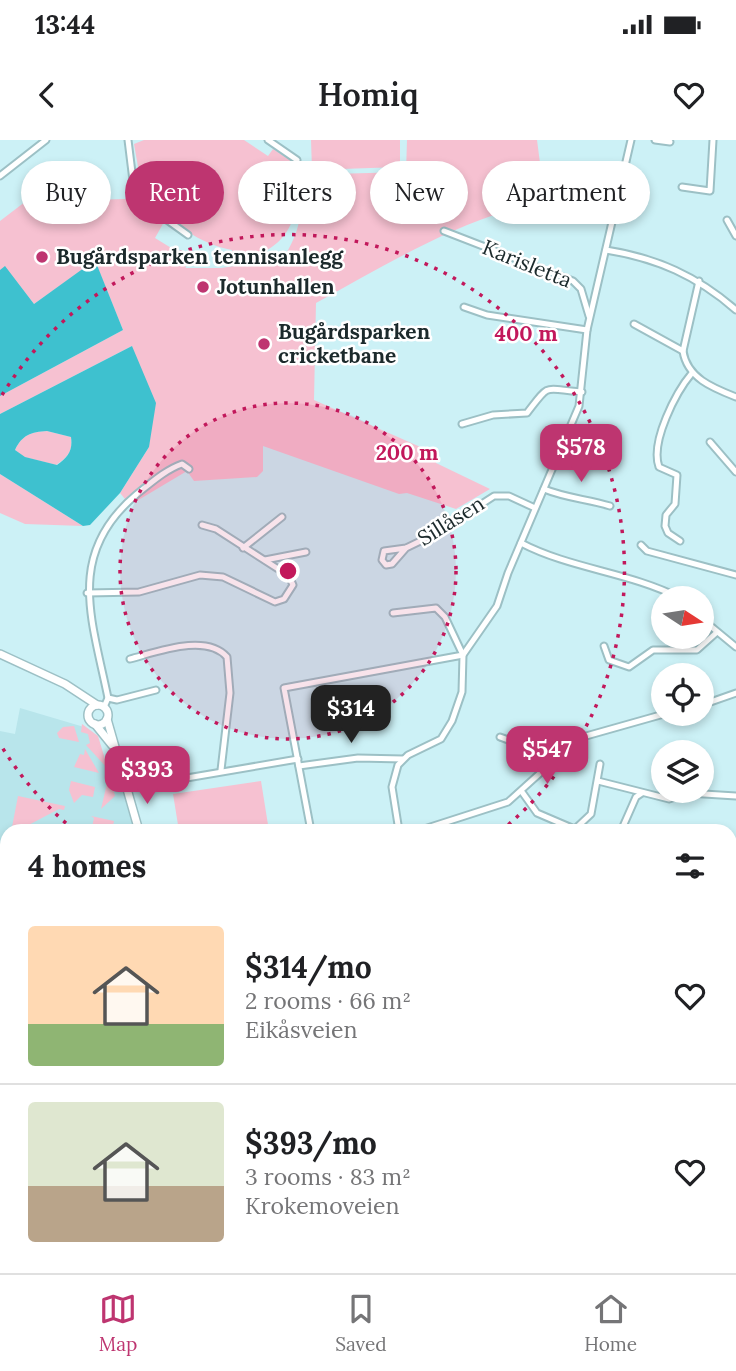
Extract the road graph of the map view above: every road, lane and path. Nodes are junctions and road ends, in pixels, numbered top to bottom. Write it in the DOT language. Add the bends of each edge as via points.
graph roads {
  1 [pos="46,140"];
  2 [pos="128,140"];
  3 [pos="268,140"];
  4 [pos="631,140"];
  5 [pos="655,140"];
  6 [pos="713,140"];
  7 [pos="670,142"];
  8 [pos="297,160"];
  9 [pos="0,176"];
  10 [pos="682,187"];
  11 [pos="727,220"];
  12 [pos="444,231"];
  13 [pos="188,235"];
  14 [pos="736,236"];
  15 [pos="606,250"];
  16 [pos="699,281"];
  17 [pos="464,307"];
  18 [pos="736,310"];
  19 [pos="589,316"];
  20 [pos="634,324"];
  21 [pos="587,330"];
  22 [pos="683,351"];
  23 [pos="692,373"];
  24 [pos="582,392"];
  25 [pos="736,397"];
  26 [pos="462,424"];
  27 [pos="710,442"];
  28 [pos="718,452"];
  29 [pos="711,458"];
  30 [pos="189,469"];
  31 [pos="736,472"];
  32 [pos="544,489"];
  33 [pos="610,506"];
  34 [pos="536,508"];
  35 [pos="282,517"];
  36 [pos="202,525"];
  37 [pos="680,541"];
  38 [pos="521,543"];
  39 [pos="641,545"];
  40 [pos="243,548"];
  41 [pos="406,548"];
  42 [pos="306,552"];
  43 [pos="265,560"];
  44 [pos="736,575"];
  45 [pos="651,586"];
  46 [pos="87,593"];
  47 [pos="393,613"];
  48 [pos="716,633"];
  49 [pos="604,646"];
  50 [pos="736,647"];
  51 [pos="0,654"];
  52 [pos="463,654"];
  53 [pos="130,659"];
  54 [pos="65,684"];
  55 [pos="156,690"];
  56 [pos="736,693"];
  57 [pos="108,698"];
  58 [pos="714,701"];
  59 [pos="101,706"];
  60 [pos="88,715"];
  61 [pos="651,718"];
  62 [pos="107,719"];
  63 [pos="95,724"];
  64 [pos="500,737"];
  65 [pos="555,757"];
  66 [pos="403,759"];
  67 [pos="298,763"];
  68 [pos="600,764"];
  69 [pos="221,770"];
  70 [pos="598,781"];
  71 [pos="128,788"];
  72 [pos="522,792"];
  73 [pos="642,793"];
  74 [pos="736,796"];
  75 [pos="134,824"];
  76 [pos="135,824"];
  77 [pos="310,824"];
  78 [pos="398,824"];
  79 [pos="440,824"];
  80 [pos="563,824"];
  81 [pos="582,824"];
  82 [pos="624,824"];
  1 -- 9 [label="street"];
  2 -- 13 [label="street" via="135,197"];
  3 -- 8 [label="street"];
  4 -- 15 [label="street"];
  5 -- 7 [label="street"];
  6 -- 10 [label="street" via="710,191"];
  11 -- 14 [label="street"];
  12 -- 19 [label="street, Karisletta" via="573,281 581,289"];
  15 -- 16 [label="street" via="652,259"];
  15 -- 19 [label="street"];
  16 -- 18 [label="street"];
  16 -- 22 [label="street"];
  17 -- 21 [label="street"];
  19 -- 21 [label="street"];
  20 -- 22 [label="street"];
  21 -- 24 [label="street"];
  22 -- 23 [label="street"];
  23 -- 25 [label="street"];
  23 -- 37 [label="street" via="669,406 657,458 659,467 677,475 675,504 666,515 665,526"];
  24 -- 26 [label="street" via="546,389 537,394 527,413 493,415"];
  24 -- 32 [label="street"];
  27 -- 28 [label="street"];
  28 -- 29 [label="street"];
  28 -- 31 [label="street"];
  30 -- 46 [label="street" via="182,464 158,477 112,516"];
  32 -- 33 [label="street"];
  32 -- 34 [label="street"];
  34 -- 38 [label="street"];
  34 -- 41 [label="street, Sillåsen" via="509,496 494,496"];
  35 -- 40 [label="street"];
  36 -- 40 [label="street"];
  38 -- 45 [label="street"];
  38 -- 52 [label="street" via="497,606"];
  39 -- 44 [label="street" via="647,551"];
  40 -- 43 [label="street"];
  41 -- 41 [label="street, Sillåsen" via="384,551 383,562 392,564"];
  42 -- 43 [label="street"];
  43 -- 46 [label="street" via="292,581 289,593 280,601 267,600 223,577 200,575 139,592"];
  46 -- 57 [label="street"];
  47 -- 52 [label="street" via="436,608"];
  48 -- 49 [label="street" via="697,650 653,650 629,667 609,660"];
  48 -- 50 [label="street"];
  51 -- 54 [label="main road"];
  52 -- 66 [label="street" via="460,702 446,731 433,744"];
  52 -- 67 [label="street" via="284,688"];
  53 -- 69 [label="street" via="200,645 214,646 227,657 229,694"];
  54 -- 59 [label="main road"];
  54 -- 60 [label="main road" via="84,702"];
  55 -- 57 [label="street"];
  56 -- 58 [label="street"];
  57 -- 59 [label="street"];
  59 -- 60 [label="main road" via="90,709"];
  59 -- 62 [label="main road"];
  60 -- 63 [label="main road"];
  61 -- 65 [label="street" via="579,738"];
  62 -- 63 [label="main road"];
  62 -- 71 [label="main road"];
  63 -- 75 [label="main road" via="112,745"];
  64 -- 65 [label="street"];
  65 -- 72 [label="street"];
  66 -- 67 [label="street"];
  66 -- 78 [label="street" via="393,779"];
  67 -- 69 [label="street"];
  67 -- 77 [label="street"];
  68 -- 70 [label="street"];
  69 -- 71 [label="street"];
  70 -- 73 [label="street"];
  70 -- 81 [label="street" via="591,814"];
  71 -- 76 [label="main road"];
  72 -- 79 [label="street" via="501,805"];
  72 -- 80 [label="street" via="537,813"];
  73 -- 74 [label="street" via="669,799 688,793"];
  73 -- 82 [label="street"];
}
